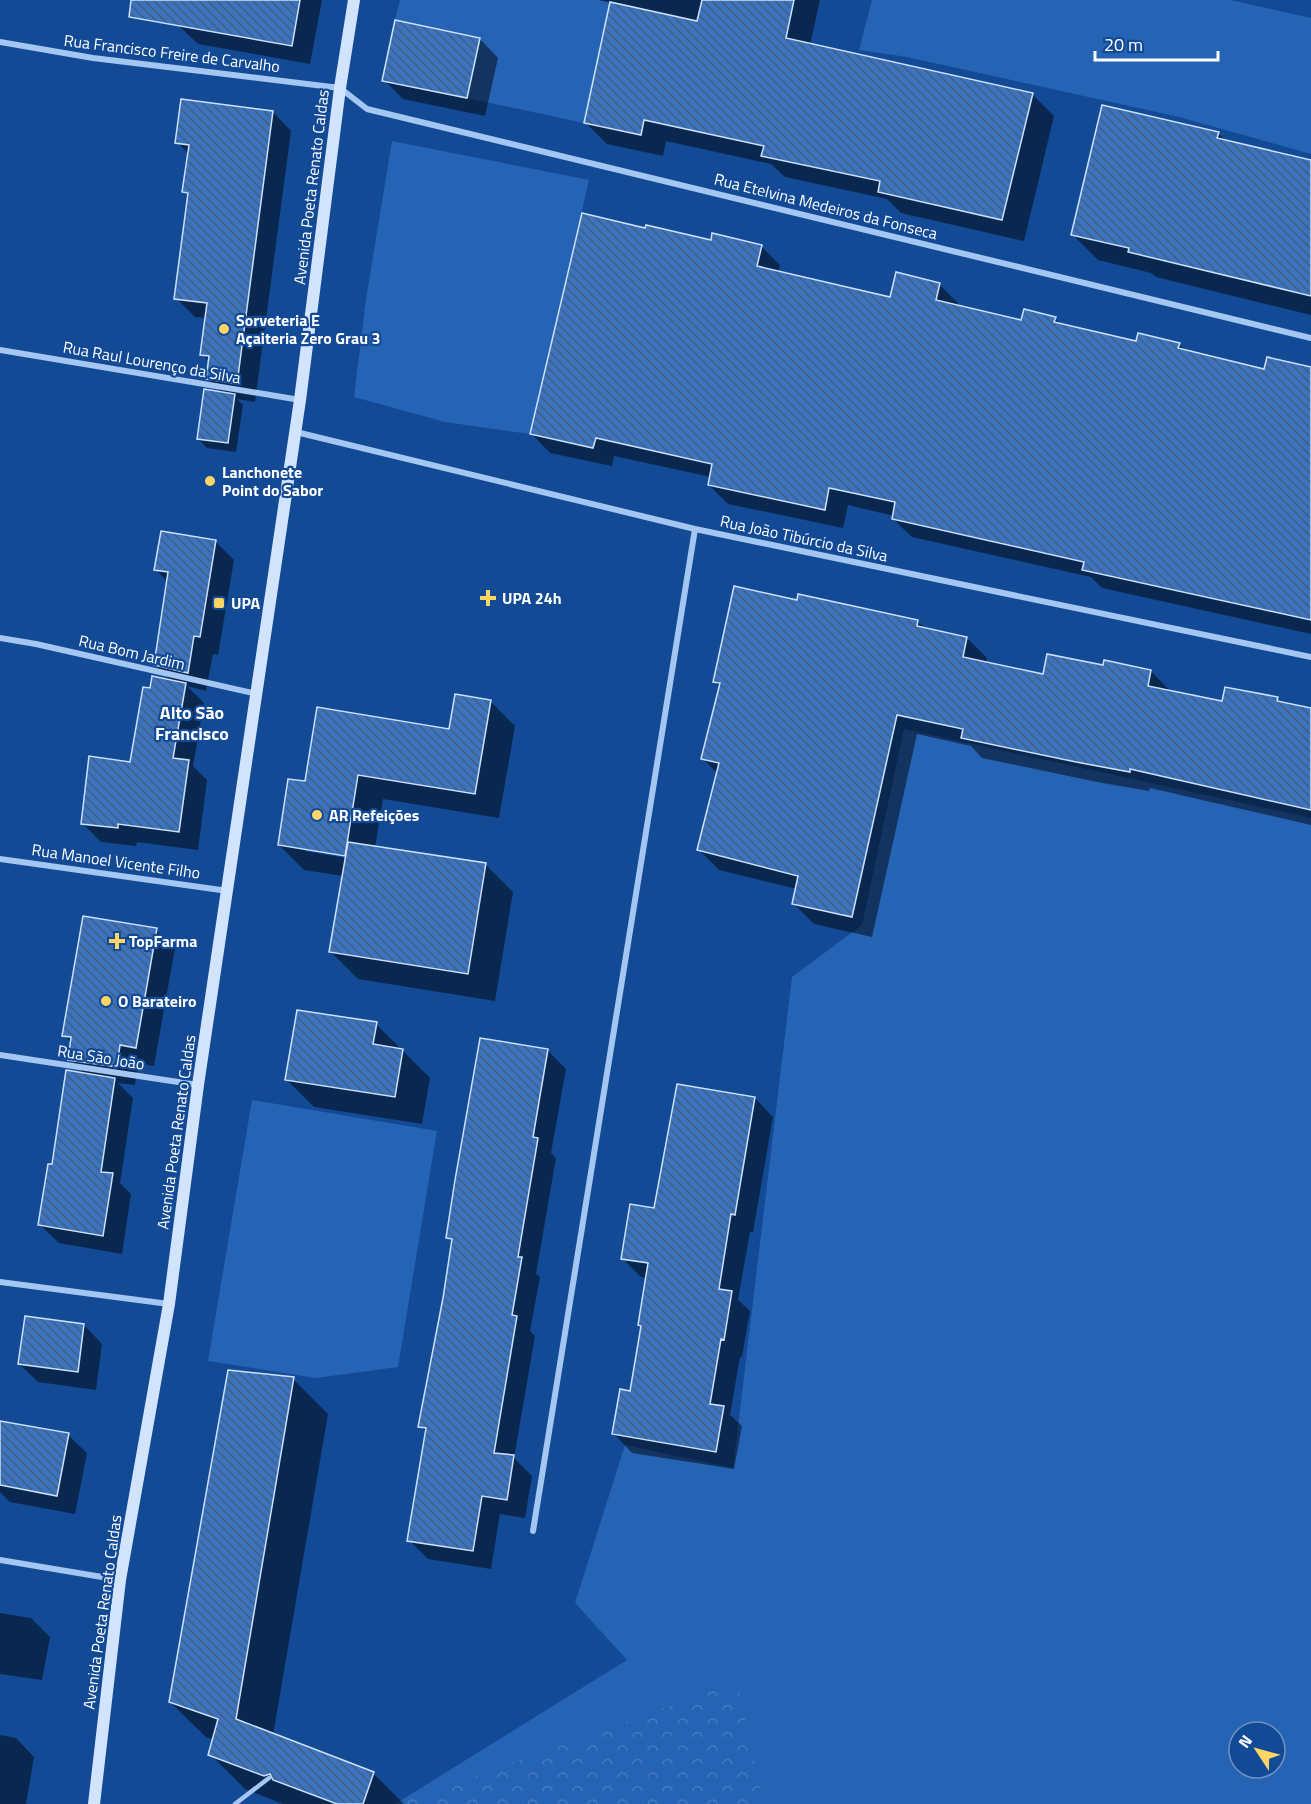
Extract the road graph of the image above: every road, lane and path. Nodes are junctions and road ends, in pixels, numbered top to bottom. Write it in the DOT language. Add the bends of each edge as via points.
graph roads {
  1 [pos="354,0"];
  2 [pos="0,42"];
  3 [pos="340,88"];
  4 [pos="1311,338"];
  5 [pos="0,350"];
  6 [pos="300,400"];
  7 [pos="295,432"];
  8 [pos="695,529"];
  9 [pos="0,638"];
  10 [pos="1311,657"];
  11 [pos="257,694"];
  12 [pos="0,859"];
  13 [pos="228,891"];
  14 [pos="0,1055"];
  15 [pos="198,1085"];
  16 [pos="0,1282"];
  17 [pos="169,1304"];
  18 [pos="533,1531"];
  19 [pos="0,1560"];
  20 [pos="120,1580"];
  21 [pos="269,1778"];
  22 [pos="94,1804"];
  23 [pos="235,1804"];
  1 -- 3 [label="main road, Avenida Poeta Renato Caldas"];
  2 -- 3 [label="street, Rua Francisco Freire de Carvalho" via="93,58"];
  3 -- 4 [label="street, Rua Etelvina Medeiros da Fonseca" via="367,109"];
  3 -- 6 [label="main road, Avenida Poeta Renato Caldas"];
  5 -- 6 [label="street, Rua Raul Lourenço da Silva"];
  6 -- 7 [label="main road, Avenida Poeta Renato Caldas"];
  7 -- 8 [label="street, Rua João Tibúrcio da Silva"];
  7 -- 11 [label="main road, Avenida Poeta Renato Caldas"];
  8 -- 10 [label="street, Rua João Tibúrcio da Silva"];
  8 -- 18 [label="street"];
  9 -- 11 [label="street, Rua Bom Jardim"];
  11 -- 13 [label="main road, Avenida Poeta Renato Caldas"];
  12 -- 13 [label="street, Rua Manoel Vicente Filho"];
  13 -- 15 [label="main road, Avenida Poeta Renato Caldas"];
  14 -- 15 [label="street, Rua São João"];
  15 -- 17 [label="main road, Avenida Poeta Renato Caldas"];
  16 -- 17 [label="street"];
  17 -- 20 [label="main road, Avenida Poeta Renato Caldas"];
  19 -- 20 [label="street"];
  20 -- 22 [label="main road, Avenida Poeta Renato Caldas"];
  21 -- 23 [label="lane"];
}
